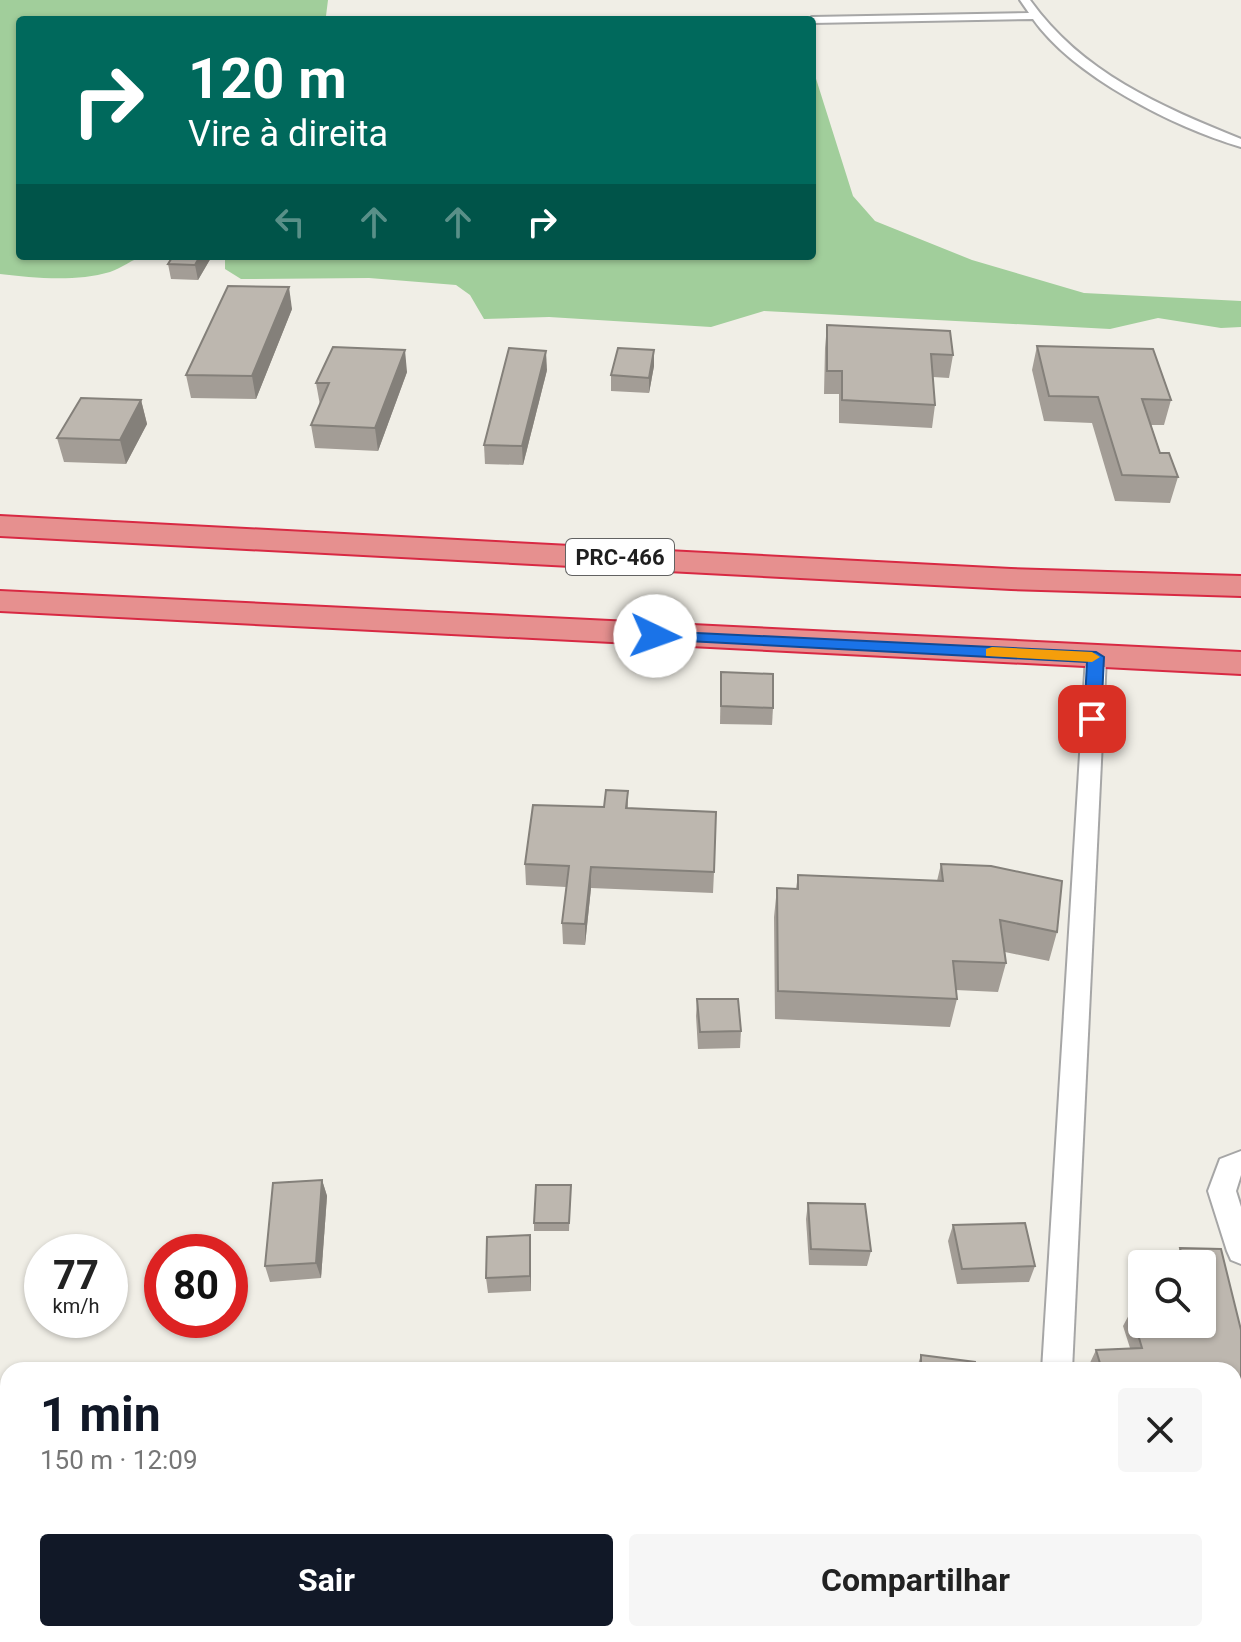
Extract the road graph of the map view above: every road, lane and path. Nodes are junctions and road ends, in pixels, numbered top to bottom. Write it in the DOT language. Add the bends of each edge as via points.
graph roads {
  1 [pos="1025,0"];
  2 [pos="1035,16"];
  3 [pos="816,20"];
  4 [pos="1241,143"];
  5 [pos="0,526"];
  6 [pos="1241,586"];
  7 [pos="0,601"];
  8 [pos="1096,657"];
  9 [pos="1241,663"];
  10 [pos="1241,1163"];
  11 [pos="1241,1251"];
  12 [pos="1057,1362"];
  1 -- 2 [label="street"];
  2 -- 3 [label="street"];
  2 -- 4 [label="street" via="1045,31 1106,79 1180,119"];
  5 -- 6 [label="highway, PRC-466" via="1011,579"];
  7 -- 8 [label="highway"];
  8 -- 9 [label="highway"];
  8 -- 12 [label="street"];
  10 -- 11 [label="street" via="1230,1167 1222,1191"];
}
